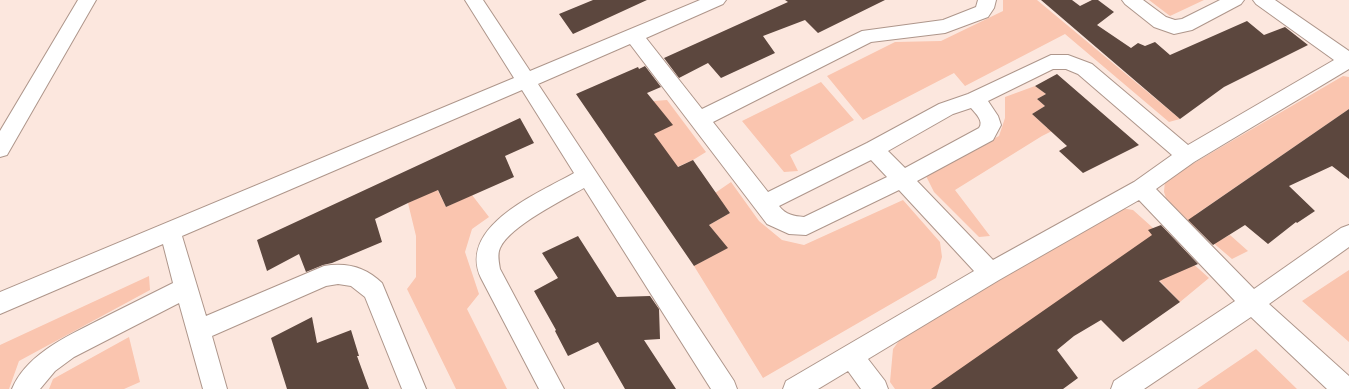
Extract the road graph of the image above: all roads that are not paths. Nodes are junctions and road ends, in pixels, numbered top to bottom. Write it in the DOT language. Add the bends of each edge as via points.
graph roads {
  1 [pos="87,0"];
  2 [pos="474,0"];
  3 [pos="716,0"];
  4 [pos="987,0"];
  5 [pos="1131,0"];
  6 [pos="1235,0"];
  7 [pos="1262,0"];
  8 [pos="634,36"];
  9 [pos="1349,60"];
  10 [pos="526,82"];
  11 [pos="974,99"];
  12 [pos="700,120"];
  13 [pos="0,149"];
  14 [pos="874,149"];
  15 [pos="1186,156"];
  16 [pos="586,176"];
  17 [pos="902,179"];
  18 [pos="1141,188"];
  19 [pos="764,204"];
  20 [pos="170,232"];
  21 [pos="1349,235"];
  22 [pos="991,273"];
  23 [pos="186,288"];
  24 [pos="0,303"];
  25 [pos="1252,303"];
  26 [pos="199,330"];
  27 [pos="851,356"];
  28 [pos="24,389"];
  29 [pos="215,389"];
  30 [pos="414,389"];
  31 [pos="552,389"];
  32 [pos="725,389"];
  33 [pos="795,389"];
  34 [pos="876,389"];
  35 [pos="1123,389"];
  36 [pos="1346,389"];
  1 -- 13 [label="street"];
  2 -- 10 [label="street"];
  3 -- 8 [label="street"];
  4 -- 12 [label="street" via="982,12 952,24 868,36"];
  5 -- 6 [label="street" via="1160,22 1174,27 1186,25"];
  7 -- 9 [label="street"];
  8 -- 10 [label="street"];
  8 -- 12 [label="street"];
  9 -- 15 [label="street"];
  10 -- 16 [label="street"];
  10 -- 20 [label="street"];
  11 -- 14 [label="street" via="946,109"];
  11 -- 15 [label="street" via="1052,62 1068,62 1085,69"];
  11 -- 17 [label="street" via="989,116 990,131"];
  12 -- 19 [label="street"];
  14 -- 17 [label="street"];
  14 -- 19 [label="street"];
  15 -- 18 [label="street"];
  16 -- 31 [label="street" via="503,226 490,242 488,252 489,271"];
  16 -- 32 [label="street"];
  17 -- 19 [label="street" via="806,226 782,222 775,218"];
  17 -- 22 [label="street"];
  18 -- 22 [label="street"];
  18 -- 25 [label="street"];
  20 -- 23 [label="street"];
  20 -- 24 [label="street"];
  21 -- 25 [label="street"];
  22 -- 27 [label="street"];
  23 -- 26 [label="street"];
  23 -- 28 [label="street" via="66,349 47,363"];
  25 -- 35 [label="street"];
  25 -- 36 [label="street"];
  26 -- 29 [label="street"];
  26 -- 30 [label="street" via="324,276 348,274 359,277 368,282 374,290"];
  27 -- 33 [label="street"];
  27 -- 34 [label="street"];
}
